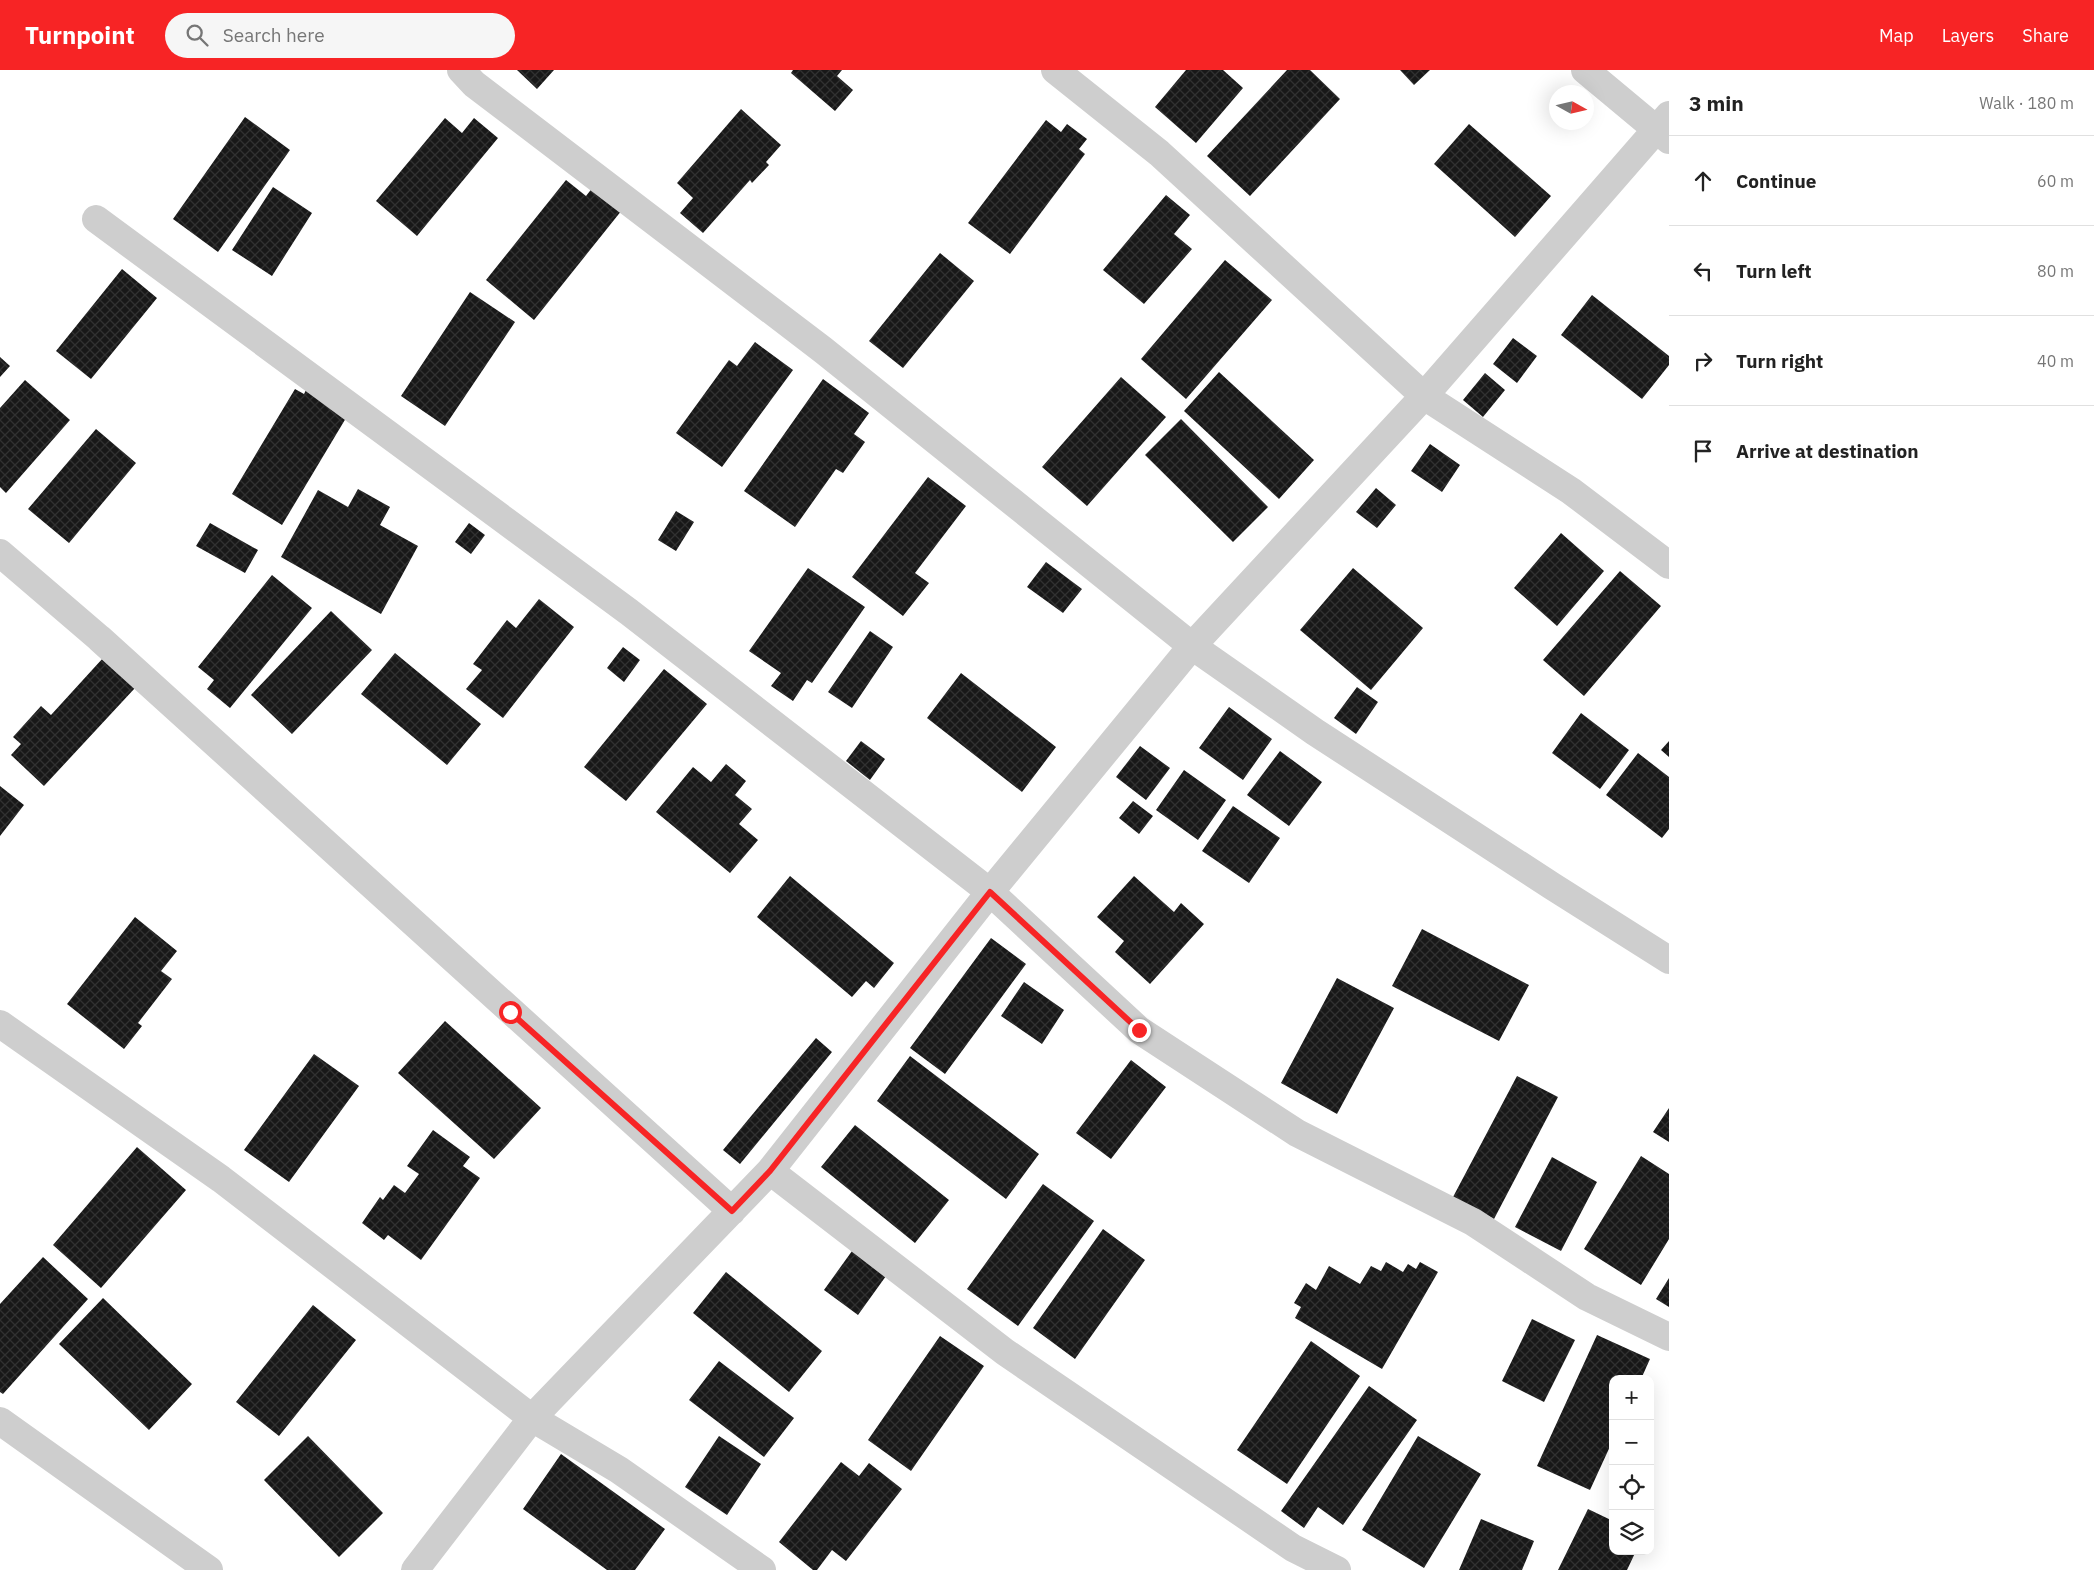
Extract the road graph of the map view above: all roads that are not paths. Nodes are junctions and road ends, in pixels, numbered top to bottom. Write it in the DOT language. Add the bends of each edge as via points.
graph roads {
  1 [pos="461,70"];
  2 [pos="1055,70"];
  3 [pos="1585,70"];
  4 [pos="1665,128"];
  5 [pos="96,219"];
  6 [pos="1424,396"];
  7 [pos="0,553"];
  8 [pos="1669,565"];
  9 [pos="1192,646"];
  10 [pos="990,892"];
  11 [pos="1669,960"];
  12 [pos="0,1024"];
  13 [pos="770,1171"];
  14 [pos="732,1211"];
  15 [pos="1669,1337"];
  16 [pos="532,1418"];
  17 [pos="0,1421"];
  18 [pos="208,1570"];
  19 [pos="415,1570"];
  20 [pos="762,1570"];
  21 [pos="1337,1570"];
  1 -- 9 [label="street" via="474,84 823,350"];
  2 -- 6 [label="street" via="1159,153"];
  3 -- 4 [label="street"];
  4 -- 6 [label="street"];
  5 -- 10 [label="street" via="629,612"];
  6 -- 8 [label="street" via="1571,491"];
  6 -- 9 [label="street"];
  7 -- 14 [label="street"];
  9 -- 10 [label="street"];
  9 -- 11 [label="street" via="1315,732"];
  10 -- 13 [label="street"];
  10 -- 15 [label="street" via="1147,1036 1297,1133 1472,1222 1588,1297"];
  12 -- 16 [label="street" via="221,1180"];
  13 -- 14 [label="street"];
  13 -- 21 [label="street" via="1005,1352 1293,1548"];
  14 -- 16 [label="street"];
  16 -- 19 [label="street"];
  16 -- 20 [label="street" via="619,1470"];
  17 -- 18 [label="street"];
}
